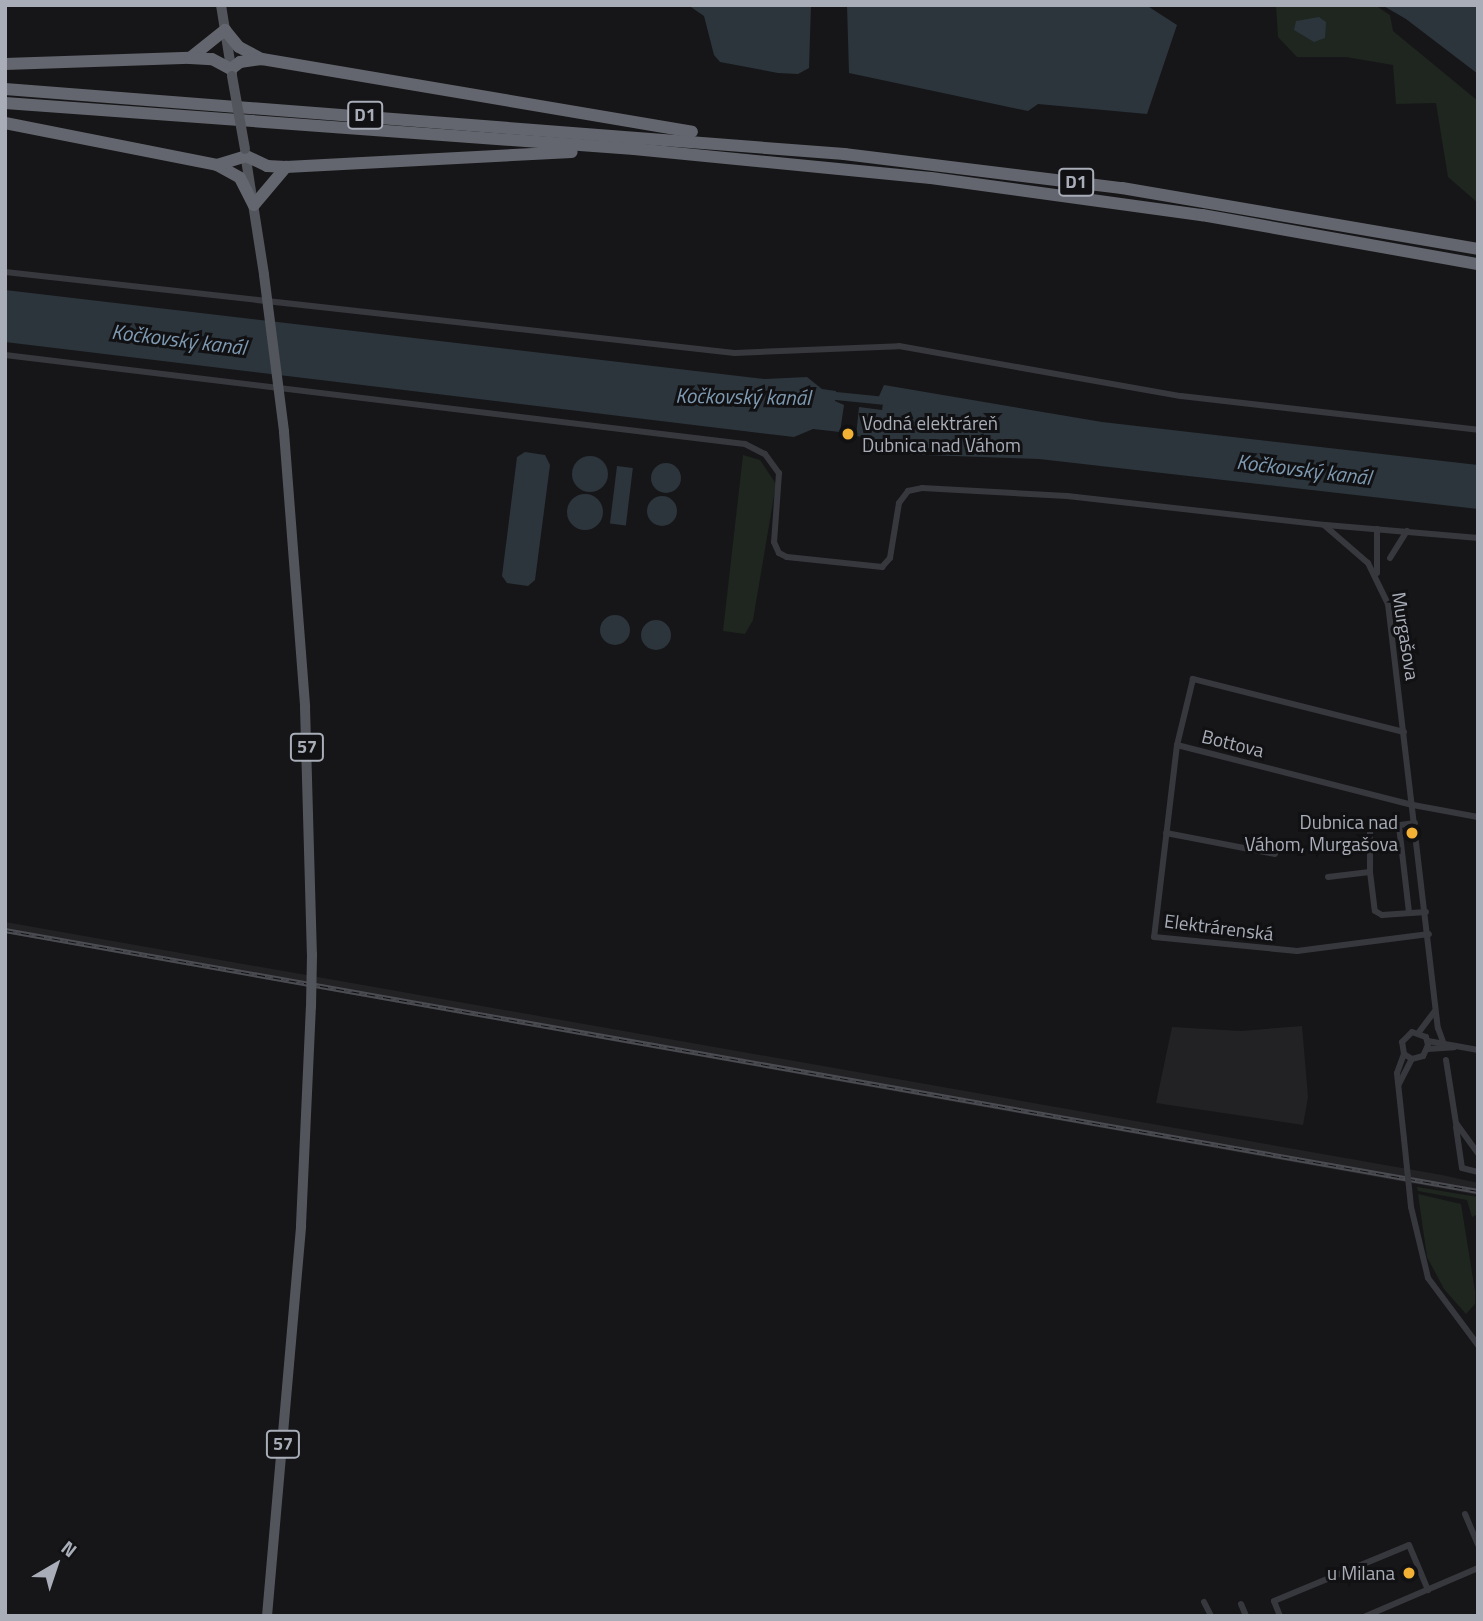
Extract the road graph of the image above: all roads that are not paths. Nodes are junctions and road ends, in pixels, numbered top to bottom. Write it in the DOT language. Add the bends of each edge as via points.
graph roads {
  1 [pos="221,5"];
  2 [pos="224,26"];
  3 [pos="190,58"];
  4 [pos="262,59"];
  5 [pos="5,64"];
  6 [pos="231,73"];
  7 [pos="5,89"];
  8 [pos="5,103"];
  9 [pos="5,123"];
  10 [pos="725,142"];
  11 [pos="634,149"];
  12 [pos="245,152"];
  13 [pos="217,165"];
  14 [pos="286,167"];
  15 [pos="254,205"];
  16 [pos="1478,249"];
  17 [pos="1478,264"];
  18 [pos="5,272"];
  19 [pos="5,355"];
  20 [pos="1478,430"];
  21 [pos="1324,525"];
  22 [pos="1377,529"];
  23 [pos="1407,531"];
  24 [pos="1478,538"];
  25 [pos="1390,558"];
  26 [pos="1377,576"];
  27 [pos="1404,732"];
  28 [pos="1177,745"];
  29 [pos="1413,805"];
  30 [pos="1478,817"];
  31 [pos="1415,823"];
  32 [pos="1399,826"];
  33 [pos="1166,833"];
  34 [pos="1276,854"];
  35 [pos="1370,872"];
  36 [pos="1328,877"];
  37 [pos="1409,912"];
  38 [pos="1426,912"];
  39 [pos="1429,934"];
  40 [pos="1438,999"];
  41 [pos="1438,1028"];
  42 [pos="1419,1032"];
  43 [pos="1427,1040"];
  44 [pos="1443,1042"];
  45 [pos="1456,1047"];
  46 [pos="1428,1049"];
  47 [pos="1478,1051"];
  48 [pos="1404,1054"];
  49 [pos="1412,1059"];
  50 [pos="1446,1060"];
  51 [pos="1398,1086"];
  52 [pos="1456,1123"];
  53 [pos="1478,1153"];
  54 [pos="1478,1172"];
  55 [pos="1478,1345"];
  56 [pos="1465,1514"];
  57 [pos="1478,1544"];
  58 [pos="1478,1567"];
  59 [pos="1428,1590"];
  60 [pos="1204,1602"];
  61 [pos="1241,1604"];
  62 [pos="1386,1607"];
  63 [pos="267,1616"];
  64 [pos="1211,1616"];
  65 [pos="1246,1616"];
  66 [pos="1280,1616"];
  67 [pos="1366,1616"];
  68 [pos="1390,1616"];
  1 -- 2 [label="main road, 57"];
  2 -- 3 [label="highway"];
  2 -- 4 [label="highway" via="239,47"];
  2 -- 6 [label="main road, 57"];
  3 -- 5 [label="highway"];
  3 -- 6 [label="highway" via="212,59"];
  4 -- 6 [label="highway" via="240,62"];
  4 -- 10 [label="highway" via="704,133"];
  6 -- 12 [label="main road, 57, bridge"];
  7 -- 10 [label="highway, D1"];
  8 -- 11 [label="highway, D1"];
  9 -- 13 [label="highway"];
  10 -- 16 [label="highway, D1" via="1110,186"];
  11 -- 14 [label="highway"];
  11 -- 17 [label="highway, D1" via="1046,192 1280,227"];
  12 -- 13 [label="highway"];
  12 -- 14 [label="highway" via="267,166"];
  12 -- 15 [label="main road, 57"];
  13 -- 15 [label="highway" via="240,178"];
  14 -- 15 [label="highway"];
  15 -- 63 [label="main road, 57, bridge" via="284,432 303,680 312,954 301,1225"];
  18 -- 20 [label="street" via="735,353 899,346 1181,396"];
  19 -- 21 [label="street" via="745,444 765,454 779,473 774,541 779,553 787,557 882,567 890,558 897,509 908,491 1092,498"];
  21 -- 22 [label="street"];
  21 -- 26 [label="street, Murgašova" via="1354,548"];
  22 -- 23 [label="street"];
  22 -- 26 [label="street"];
  23 -- 24 [label="street"];
  23 -- 25 [label="street"];
  26 -- 27 [label="street, Murgašova" via="1391,622"];
  27 -- 28 [label="street, Bottova" via="1198,678 1189,684"];
  27 -- 29 [label="street, Murgašova"];
  28 -- 29 [label="street, Bottova"];
  28 -- 33 [label="street, Elektrárenská"];
  29 -- 30 [label="street, Bottova"];
  29 -- 31 [label="street, Murgašova"];
  31 -- 32 [label="street"];
  31 -- 38 [label="street, Murgašova"];
  32 -- 35 [label="street" via="1370,829"];
  32 -- 37 [label="street"];
  33 -- 34 [label="street"];
  33 -- 39 [label="street, Elektrárenská" via="1154,937 1297,951"];
  35 -- 36 [label="street"];
  35 -- 37 [label="street" via="1375,911 1382,915"];
  37 -- 38 [label="street"];
  38 -- 39 [label="street, Murgašova"];
  39 -- 40 [label="street, Murgašova"];
  40 -- 41 [label="street, Murgašova"];
  40 -- 42 [label="street" via="1431,1021"];
  41 -- 43 [label="street"];
  41 -- 44 [label="street, Murgašova"];
  42 -- 43 [label="street"];
  42 -- 48 [label="street" via="1403,1038"];
  43 -- 44 [label="street"];
  43 -- 46 [label="street"];
  44 -- 45 [label="street"];
  45 -- 46 [label="street"];
  45 -- 47 [label="street"];
  46 -- 49 [label="street"];
  48 -- 49 [label="street"];
  48 -- 51 [label="street"];
  49 -- 51 [label="street"];
  50 -- 52 [label="street"];
  51 -- 55 [label="street, bridge" via="1411,1207 1428,1278"];
  52 -- 53 [label="street"];
  52 -- 54 [label="street" via="1462,1168"];
  56 -- 57 [label="street"];
  58 -- 59 [label="street"];
  59 -- 62 [label="street"];
  59 -- 66 [label="street" via="1409,1545 1274,1601"];
  60 -- 64 [label="street"];
  61 -- 65 [label="street"];
  62 -- 67 [label="street"];
  62 -- 68 [label="street"];
}
